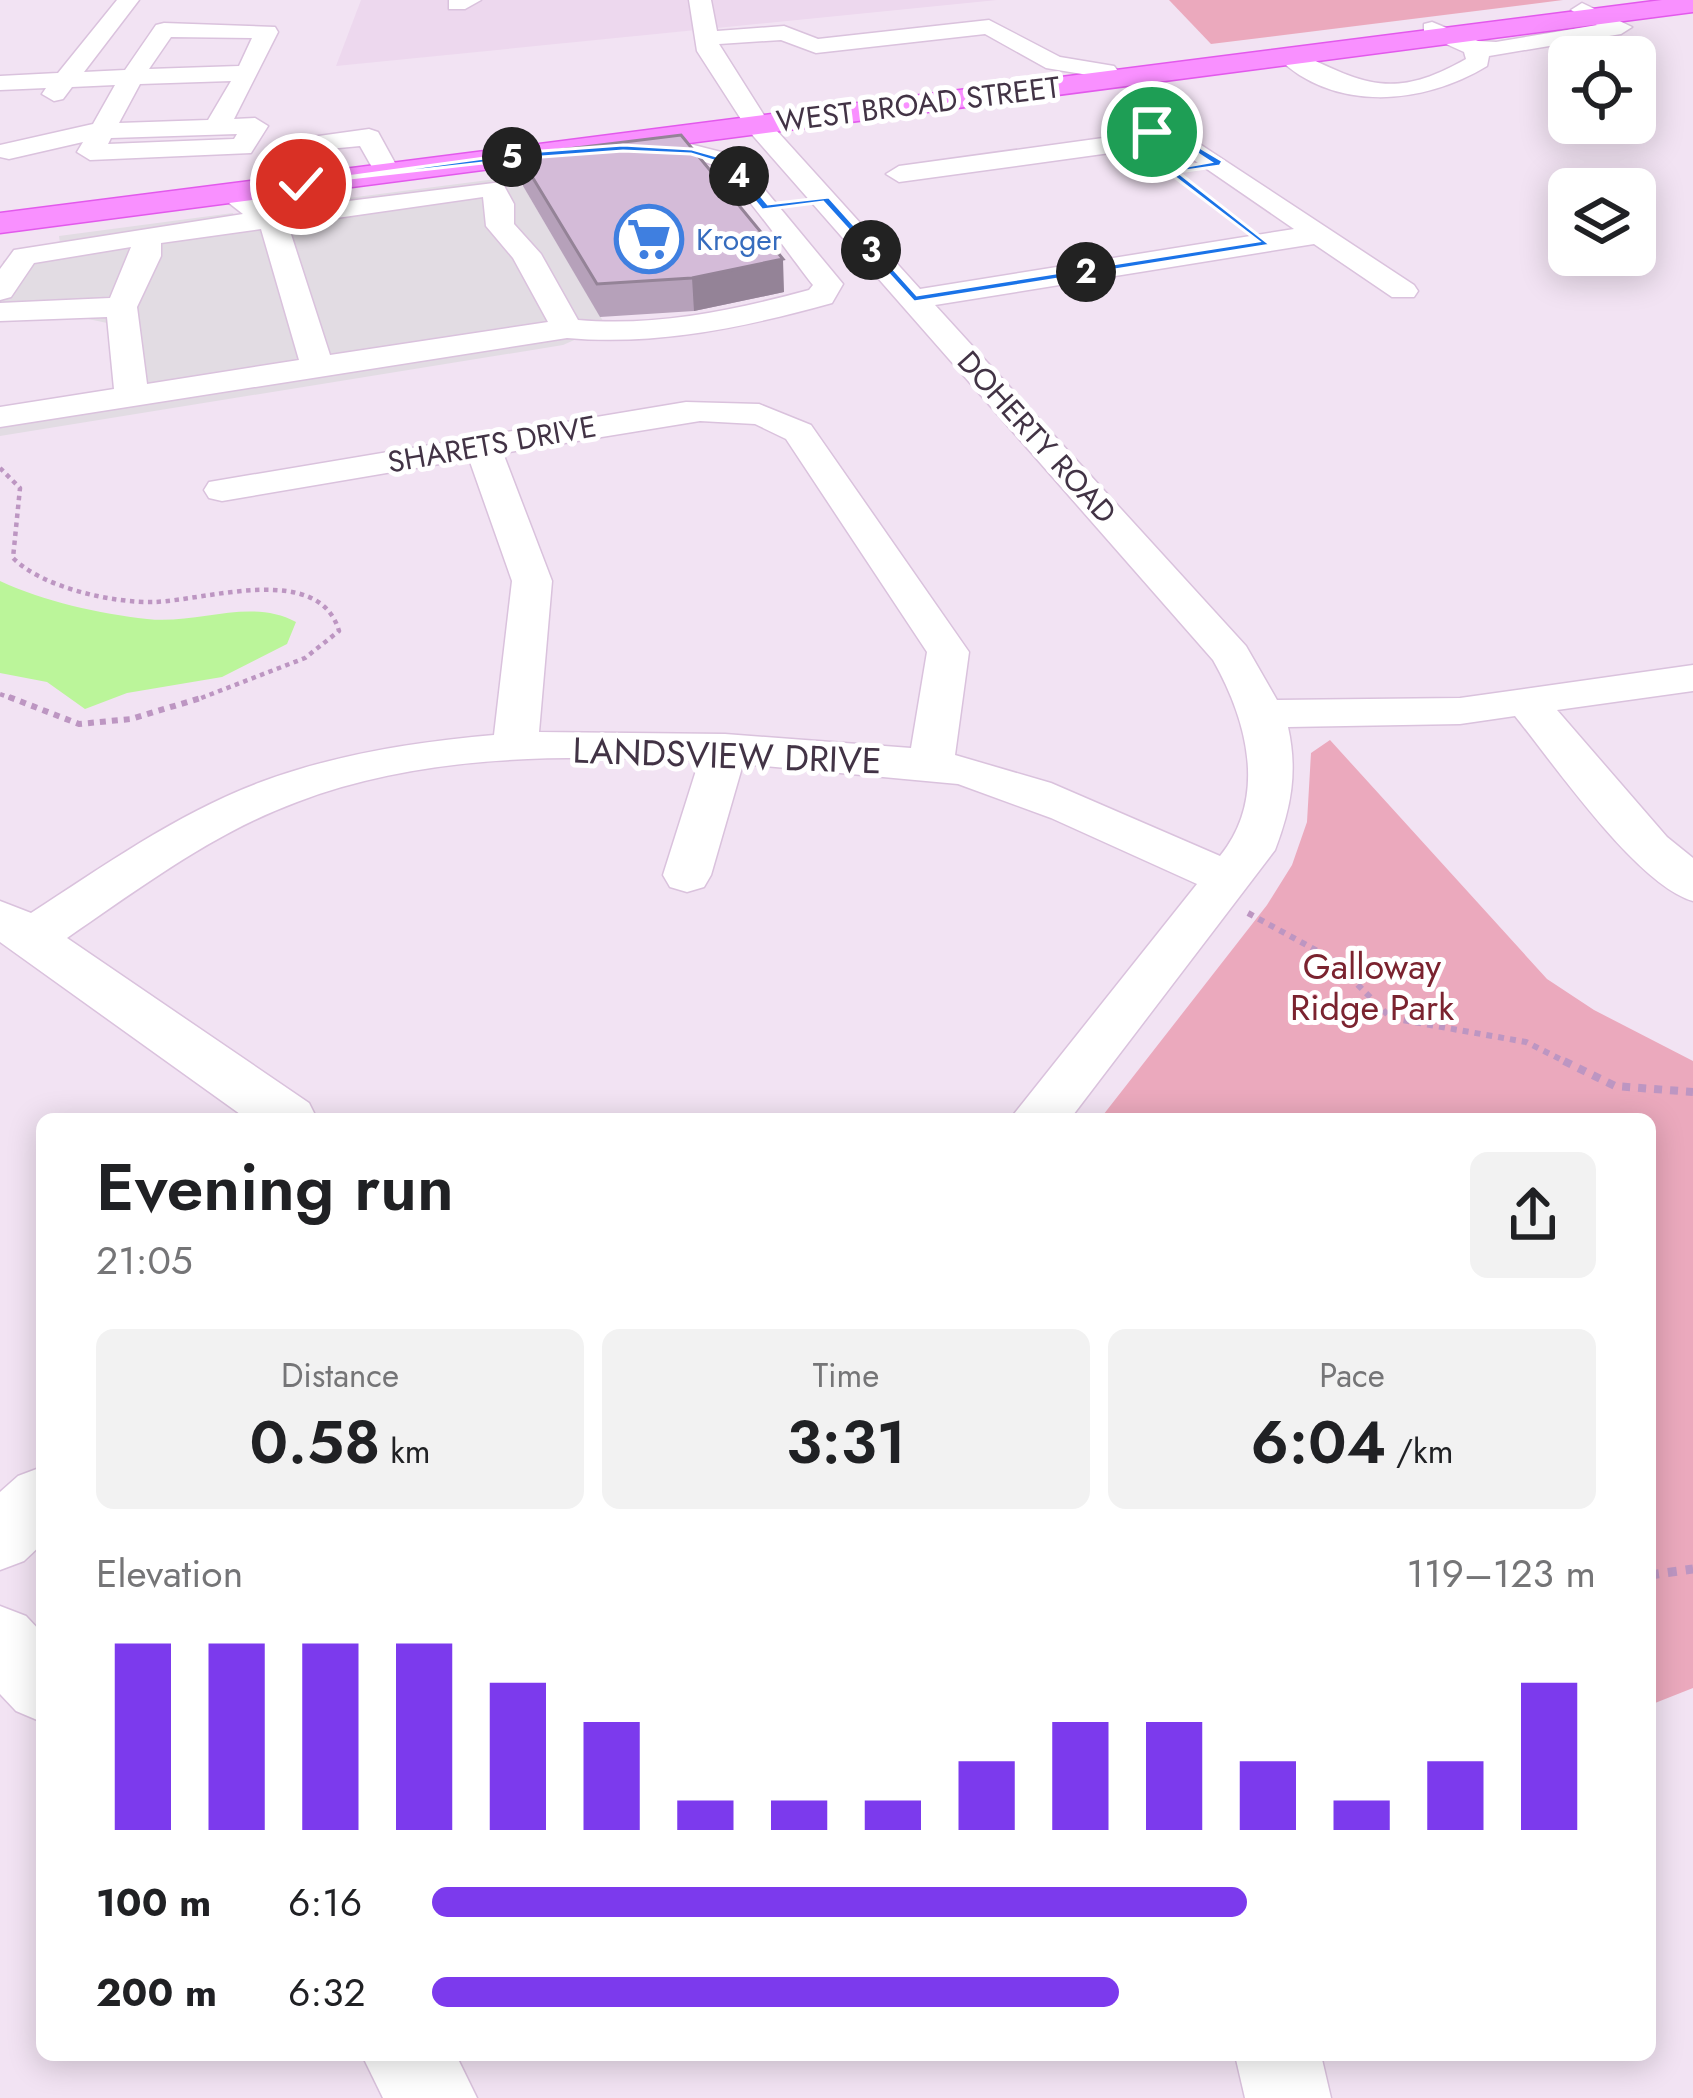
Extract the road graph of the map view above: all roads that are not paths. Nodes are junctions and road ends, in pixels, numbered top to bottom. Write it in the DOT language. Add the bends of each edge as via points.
graph roads {
  1 [pos="128,0"];
  2 [pos="700,0"];
  3 [pos="1664,0"];
  4 [pos="1693,4"];
  5 [pos="1604,8"];
  6 [pos="102,34"];
  7 [pos="161,34"];
  8 [pos="706,38"];
  9 [pos="1451,38"];
  10 [pos="1289,57"];
  11 [pos="997,58"];
  12 [pos="1047,64"];
  13 [pos="251,65"];
  14 [pos="143,76"];
  15 [pos="1097,76"];
  16 [pos="68,77"];
  17 [pos="0,83"];
  18 [pos="36,117"];
  19 [pos="753,121"];
  20 [pos="167,138"];
  21 [pos="1151,140"];
  22 [pos="528,155"];
  23 [pos="4,156"];
  24 [pos="1220,163"];
  25 [pos="368,170"];
  26 [pos="1169,170"];
  27 [pos="899,174"];
  28 [pos="254,179"];
  29 [pos="174,189"];
  30 [pos="825,199"];
  31 [pos="765,208"];
  32 [pos="0,212"];
  33 [pos="61,215"];
  34 [pos="272,219"];
  35 [pos="1234,219"];
  36 [pos="0,223"];
  37 [pos="1320,234"];
  38 [pos="146,237"];
  39 [pos="110,242"];
  40 [pos="1267,243"];
  41 [pos="1358,261"];
  42 [pos="1312,269"];
  43 [pos="1004,285"];
  44 [pos="1403,291"];
  45 [pos="0,292"];
  46 [pos="914,299"];
  47 [pos="121,308"];
  48 [pos="69,310"];
  49 [pos="0,312"];
  50 [pos="1035,314"];
  51 [pos="567,328"];
  52 [pos="318,368"];
  53 [pos="132,396"];
  54 [pos="0,417"];
  55 [pos="482,446"];
  56 [pos="221,490"];
  57 [pos="1693,678"];
  58 [pos="1526,702"];
  59 [pos="1264,714"];
  60 [pos="515,748"];
  61 [pos="725,748"];
  62 [pos="931,765"];
  63 [pos="688,875"];
  64 [pos="1693,884"];
  65 [pos="1222,889"];
  66 [pos="16,927"];
  67 [pos="280,1113"];
  68 [pos="1043,1113"];
  69 [pos="36,1504"];
  70 [pos="0,1537"];
  71 [pos="0,1642"];
  72 [pos="36,1678"];
  73 [pos="409,2061"];
  74 [pos="1279,2061"];
  75 [pos="434,2098"];
  76 [pos="1288,2098"];
  1 -- 6 [label="street"];
  2 -- 8 [label="street, DOHERTY ROAD"];
  3 -- 5 [label="main road, WEST BROAD STREET"];
  4 -- 5 [label="main road, WEST BROAD STREET"];
  5 -- 9 [label="main road, WEST BROAD STREET"];
  6 -- 7 [label="street"];
  6 -- 16 [label="street"];
  7 -- 13 [label="street" via="267,32"];
  7 -- 14 [label="street"];
  8 -- 12 [label="street" via="784,33 819,59 1011,36"];
  8 -- 19 [label="street, DOHERTY ROAD"];
  9 -- 10 [label="main road, WEST BROAD STREET"];
  9 -- 10 [label="street" via="1480,61 1381,91 1360,90"];
  9 -- 15 [label="main road, WEST BROAD STREET"];
  10 -- 15 [label="main road, WEST BROAD STREET"];
  11 -- 12 [label="street"];
  12 -- 15 [label="main road, WEST BROAD STREET"];
  12 -- 19 [label="main road, WEST BROAD STREET"];
  13 -- 14 [label="street"];
  13 -- 20 [label="street"];
  14 -- 16 [label="street"];
  14 -- 20 [label="street"];
  15 -- 19 [label="main road, WEST BROAD STREET"];
  15 -- 21 [label="street" via="1148,124"];
  16 -- 17 [label="street"];
  16 -- 18 [label="street"];
  18 -- 20 [label="street"];
  18 -- 23 [label="street"];
  19 -- 22 [label="main road, WEST BROAD STREET"];
  19 -- 25 [label="main road, WEST BROAD STREET"];
  19 -- 30 [label="street, DOHERTY ROAD"];
  20 -- 23 [label="street"];
  20 -- 28 [label="street"];
  20 -- 29 [label="street"];
  21 -- 24 [label="street" via="1192,147"];
  21 -- 27 [label="street" via="962,166 986,188 921,196"];
  22 -- 25 [label="main road, WEST BROAD STREET"];
  22 -- 31 [label="street" via="692,152 728,162"];
  24 -- 26 [label="street"];
  24 -- 37 [label="street"];
  25 -- 28 [label="main road, WEST BROAD STREET"];
  25 -- 33 [label="main road, WEST BROAD STREET"];
  25 -- 34 [label="street" via="286,200"];
  28 -- 29 [label="main road, WEST BROAD STREET"];
  29 -- 32 [label="main road, WEST BROAD STREET"];
  30 -- 31 [label="street"];
  30 -- 46 [label="street, DOHERTY ROAD"];
  31 -- 51 [label="street" via="828,284 821,296 620,332"];
  33 -- 34 [label="street" via="232,201"];
  33 -- 36 [label="main road, WEST BROAD STREET"];
  34 -- 38 [label="street"];
  34 -- 51 [label="street" via="492,188 500,226 520,245"];
  34 -- 52 [label="street"];
  35 -- 40 [label="street"];
  37 -- 40 [label="street"];
  37 -- 41 [label="street"];
  38 -- 39 [label="street"];
  38 -- 47 [label="street" via="146,256"];
  39 -- 45 [label="street" via="24,256"];
  39 -- 48 [label="street"];
  40 -- 43 [label="street"];
  41 -- 42 [label="street"];
  41 -- 44 [label="street"];
  43 -- 46 [label="street"];
  43 -- 50 [label="street"];
  46 -- 59 [label="street, DOHERTY ROAD" via="1231,655"];
  47 -- 48 [label="street"];
  47 -- 53 [label="street"];
  48 -- 49 [label="street"];
  51 -- 52 [label="street"];
  52 -- 53 [label="street"];
  53 -- 54 [label="street"];
  55 -- 56 [label="street, SHARETS DRIVE"];
  55 -- 60 [label="street" via="532,580"];
  55 -- 62 [label="street, SHARETS DRIVE" via="686,412 764,415 799,432 948,652"];
  57 -- 58 [label="street"];
  58 -- 59 [label="street" via="1378,716"];
  58 -- 64 [label="street" via="1650,848"];
  59 -- 65 [label="street" via="1272,738 1270,796 1251,850"];
  60 -- 61 [label="street, LANDSVIEW DRIVE"];
  60 -- 66 [label="street, LANDSVIEW DRIVE" via="314,780"];
  61 -- 62 [label="street, LANDSVIEW DRIVE"];
  61 -- 63 [label="street"];
  62 -- 65 [label="street, LANDSVIEW DRIVE" via="1004,782"];
  65 -- 68 [label="street"];
  66 -- 67 [label="street"];
  69 -- 70 [label="street"];
  71 -- 72 [label="street"];
  73 -- 75 [label="street"];
  74 -- 76 [label="street"];
}
